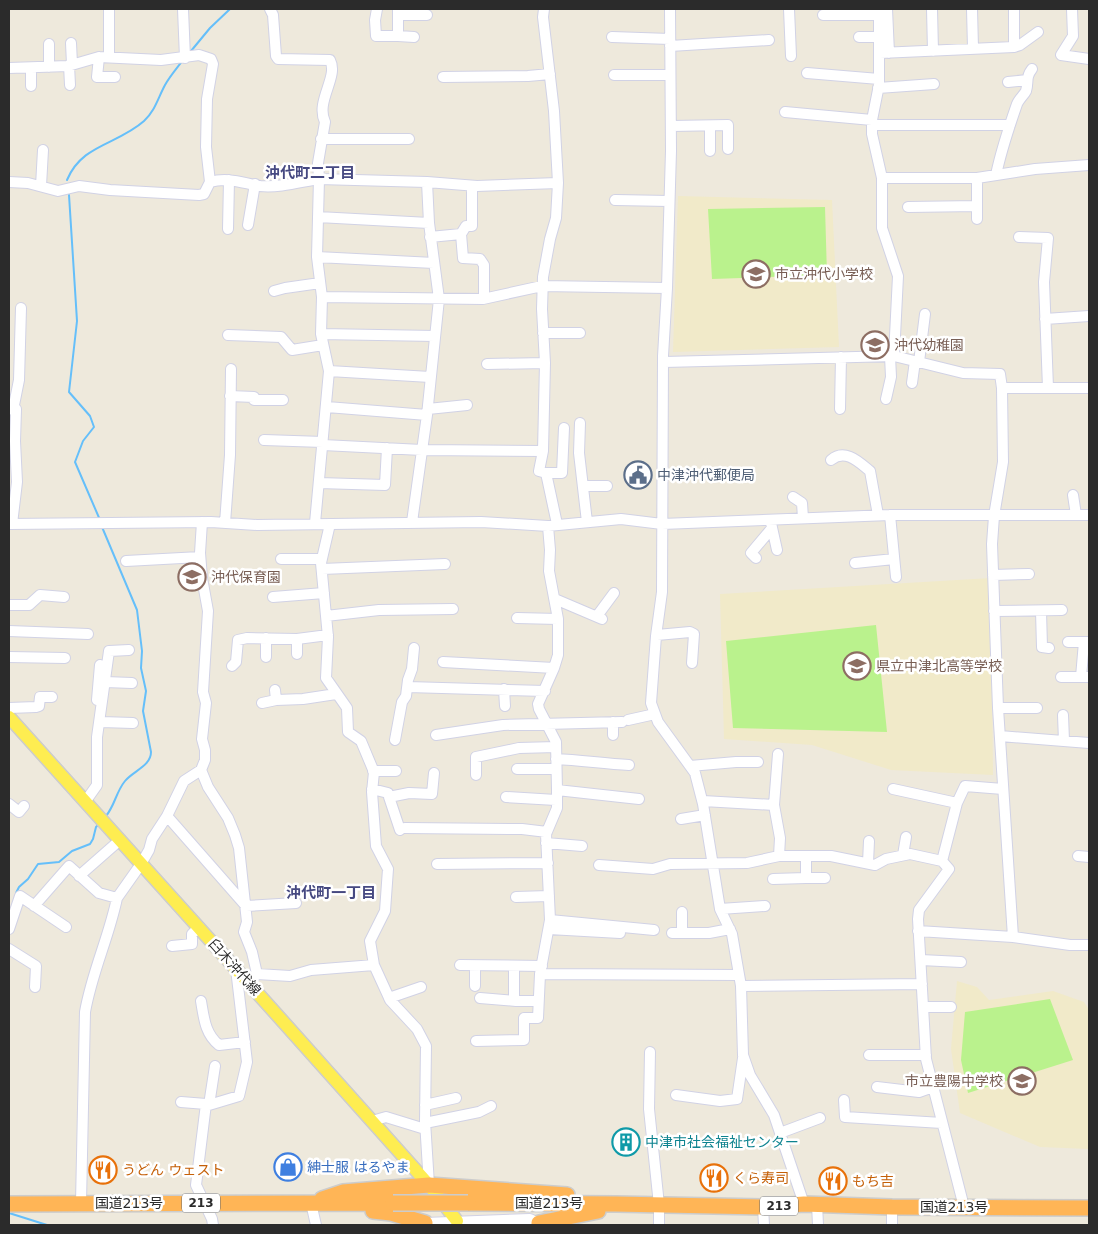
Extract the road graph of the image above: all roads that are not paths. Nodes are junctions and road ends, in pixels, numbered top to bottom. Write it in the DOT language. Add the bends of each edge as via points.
graph roads {
  1 [pos="109,9"];
  2 [pos="183,9"];
  3 [pos="270,9"];
  4 [pos="377,9"];
  5 [pos="544,9"];
  6 [pos="670,9"];
  7 [pos="789,9"];
  8 [pos="932,9"];
  9 [pos="972,9"];
  10 [pos="1014,9"];
  11 [pos="1072,9"];
  12 [pos="882,11"];
  13 [pos="398,12"];
  14 [pos="823,14"];
  15 [pos="427,15"];
  16 [pos="1038,32"];
  17 [pos="398,36"];
  18 [pos="414,37"];
  19 [pos="612,37"];
  20 [pos="859,37"];
  21 [pos="880,37"];
  22 [pos="769,40"];
  23 [pos="71,43"];
  24 [pos="670,43"];
  25 [pos="49,44"];
  26 [pos="1014,47"];
  27 [pos="972,48"];
  28 [pos="933,51"];
  29 [pos="884,53"];
  30 [pos="791,56"];
  31 [pos="104,57"];
  32 [pos="185,58"];
  33 [pos="1089,59"];
  34 [pos="71,65"];
  35 [pos="49,67"];
  36 [pos="9,68"];
  37 [pos="31,68"];
  38 [pos="1032,69"];
  39 [pos="807,72"];
  40 [pos="550,74"];
  41 [pos="614,75"];
  42 [pos="670,75"];
  43 [pos="115,77"];
  44 [pos="443,77"];
  45 [pos="1027,80"];
  46 [pos="1008,82"];
  47 [pos="879,84"];
  48 [pos="934,84"];
  49 [pos="70,85"];
  50 [pos="31,86"];
  51 [pos="785,112"];
  52 [pos="872,122"];
  53 [pos="1010,125"];
  54 [pos="671,126"];
  55 [pos="710,126"];
  56 [pos="321,139"];
  57 [pos="409,139"];
  58 [pos="728,149"];
  59 [pos="43,150"];
  60 [pos="710,151"];
  61 [pos="1089,165"];
  62 [pos="996,175"];
  63 [pos="882,178"];
  64 [pos="977,178"];
  65 [pos="319,179"];
  66 [pos="229,180"];
  67 [pos="9,182"];
  68 [pos="210,182"];
  69 [pos="427,182"];
  70 [pos="558,183"];
  71 [pos="255,184"];
  72 [pos="41,186"];
  73 [pos="472,186"];
  74 [pos="615,200"];
  75 [pos="669,201"];
  76 [pos="977,206"];
  77 [pos="908,207"];
  78 [pos="318,217"];
  79 [pos="977,219"];
  80 [pos="429,223"];
  81 [pos="248,226"];
  82 [pos="228,228"];
  83 [pos="461,234"];
  84 [pos="430,236"];
  85 [pos="1019,237"];
  86 [pos="317,257"];
  87 [pos="434,263"];
  88 [pos="320,283"];
  89 [pos="542,286"];
  90 [pos="667,288"];
  91 [pos="274,292"];
  92 [pos="322,297"];
  93 [pos="484,298"];
  94 [pos="439,299"];
  95 [pos="21,308"];
  96 [pos="925,314"];
  97 [pos="1089,316"];
  98 [pos="1045,319"];
  99 [pos="543,333"];
  100 [pos="580,333"];
  101 [pos="321,334"];
  102 [pos="228,335"];
  103 [pos="435,336"];
  104 [pos="324,345"];
  105 [pos="892,356"];
  106 [pos="840,358"];
  107 [pos="663,359"];
  108 [pos="917,362"];
  109 [pos="545,363"];
  110 [pos="486,364"];
  111 [pos="230,369"];
  112 [pos="329,371"];
  113 [pos="430,377"];
  114 [pos="912,383"];
  115 [pos="1002,388"];
  116 [pos="1048,388"];
  117 [pos="1089,388"];
  118 [pos="230,396"];
  119 [pos="886,399"];
  120 [pos="283,400"];
  121 [pos="467,405"];
  122 [pos="327,407"];
  123 [pos="840,409"];
  124 [pos="11,410"];
  125 [pos="427,412"];
  126 [pos="580,423"];
  127 [pos="564,428"];
  128 [pos="264,440"];
  129 [pos="323,443"];
  130 [pos="387,448"];
  131 [pos="422,450"];
  132 [pos="543,450"];
  133 [pos="831,460"];
  134 [pos="546,473"];
  135 [pos="318,483"];
  136 [pos="582,486"];
  137 [pos="607,486"];
  138 [pos="1072,495"];
  139 [pos="792,497"];
  140 [pos="890,515"];
  141 [pos="878,516"];
  142 [pos="994,516"];
  143 [pos="1076,516"];
  144 [pos="1089,516"];
  145 [pos="803,518"];
  146 [pos="202,522"];
  147 [pos="412,522"];
  148 [pos="587,522"];
  149 [pos="225,523"];
  150 [pos="315,523"];
  151 [pos="10,524"];
  152 [pos="330,524"];
  153 [pos="662,524"];
  154 [pos="771,524"];
  155 [pos="553,525"];
  156 [pos="777,550"];
  157 [pos="200,557"];
  158 [pos="756,558"];
  159 [pos="281,559"];
  160 [pos="894,559"];
  161 [pos="126,561"];
  162 [pos="855,563"];
  163 [pos="322,564"];
  164 [pos="445,564"];
  165 [pos="993,574"];
  166 [pos="1028,574"];
  167 [pos="896,577"];
  168 [pos="614,593"];
  169 [pos="324,594"];
  170 [pos="64,597"];
  171 [pos="273,597"];
  172 [pos="555,599"];
  173 [pos="9,606"];
  174 [pos="453,609"];
  175 [pos="1062,610"];
  176 [pos="994,611"];
  177 [pos="1041,611"];
  178 [pos="326,616"];
  179 [pos="517,618"];
  180 [pos="558,619"];
  181 [pos="9,631"];
  182 [pos="88,634"];
  183 [pos="657,634"];
  184 [pos="328,635"];
  185 [pos="266,638"];
  186 [pos="297,639"];
  187 [pos="1068,642"];
  188 [pos="1087,642"];
  189 [pos="1049,648"];
  190 [pos="129,650"];
  191 [pos="416,653"];
  192 [pos="297,654"];
  193 [pos="9,657"];
  194 [pos="266,657"];
  195 [pos="65,658"];
  196 [pos="443,662"];
  197 [pos="692,664"];
  198 [pos="100,665"];
  199 [pos="232,666"];
  200 [pos="554,668"];
  201 [pos="1061,677"];
  202 [pos="1085,677"];
  203 [pos="105,682"];
  204 [pos="132,683"];
  205 [pos="408,687"];
  206 [pos="504,689"];
  207 [pos="545,691"];
  208 [pos="336,694"];
  209 [pos="52,697"];
  210 [pos="102,703"];
  211 [pos="262,703"];
  212 [pos="505,706"];
  213 [pos="9,708"];
  214 [pos="998,708"];
  215 [pos="1037,708"];
  216 [pos="655,714"];
  217 [pos="1064,715"];
  218 [pos="9,717"];
  219 [pos="100,722"];
  220 [pos="621,722"];
  221 [pos="133,723"];
  222 [pos="546,723"];
  223 [pos="436,734"];
  224 [pos="613,735"];
  225 [pos="1000,736"];
  226 [pos="395,740"];
  227 [pos="1064,741"];
  228 [pos="1089,743"];
  229 [pos="556,748"];
  230 [pos="778,754"];
  231 [pos="758,762"];
  232 [pos="556,764"];
  233 [pos="629,765"];
  234 [pos="690,766"];
  235 [pos="517,769"];
  236 [pos="201,770"];
  237 [pos="373,771"];
  238 [pos="396,771"];
  239 [pos="434,773"];
  240 [pos="476,775"];
  241 [pos="372,789"];
  242 [pos="893,789"];
  243 [pos="1003,789"];
  244 [pos="557,795"];
  245 [pos="389,797"];
  246 [pos="506,797"];
  247 [pos="639,798"];
  248 [pos="703,801"];
  249 [pos="85,802"];
  250 [pos="957,803"];
  251 [pos="9,804"];
  252 [pos="24,806"];
  253 [pos="774,806"];
  254 [pos="705,815"];
  255 [pos="167,816"];
  256 [pos="681,819"];
  257 [pos="547,832"];
  258 [pos="906,837"];
  259 [pos="120,840"];
  260 [pos="869,841"];
  261 [pos="546,843"];
  262 [pos="582,846"];
  263 [pos="903,855"];
  264 [pos="779,856"];
  265 [pos="806,856"];
  266 [pos="1078,856"];
  267 [pos="1089,857"];
  268 [pos="942,861"];
  269 [pos="548,863"];
  270 [pos="712,863"];
  271 [pos="868,863"];
  272 [pos="141,864"];
  273 [pos="437,864"];
  274 [pos="599,865"];
  275 [pos="79,876"];
  276 [pos="806,878"];
  277 [pos="825,878"];
  278 [pos="774,879"];
  279 [pos="549,896"];
  280 [pos="516,897"];
  281 [pos="117,898"];
  282 [pos="296,903"];
  283 [pos="34,906"];
  284 [pos="246,906"];
  285 [pos="765,906"];
  286 [pos="720,909"];
  287 [pos="682,912"];
  288 [pos="549,925"];
  289 [pos="66,927"];
  290 [pos="199,927"];
  291 [pos="9,929"];
  292 [pos="730,929"];
  293 [pos="654,930"];
  294 [pos="918,931"];
  295 [pos="642,934"];
  296 [pos="1013,937"];
  297 [pos="1089,945"];
  298 [pos="172,946"];
  299 [pos="9,949"];
  300 [pos="921,960"];
  301 [pos="961,962"];
  302 [pos="374,965"];
  303 [pos="460,965"];
  304 [pos="475,966"];
  305 [pos="514,966"];
  306 [pos="236,968"];
  307 [pos="541,970"];
  308 [pos="739,975"];
  309 [pos="253,978"];
  310 [pos="922,984"];
  311 [pos="475,986"];
  312 [pos="741,986"];
  313 [pos="35,987"];
  314 [pos="421,987"];
  315 [pos="389,998"];
  316 [pos="480,998"];
  317 [pos="201,1001"];
  318 [pos="514,1001"];
  319 [pos="538,1001"];
  320 [pos="923,1007"];
  321 [pos="951,1007"];
  322 [pos="476,1041"];
  323 [pos="245,1042"];
  324 [pos="650,1052"];
  325 [pos="743,1054"];
  326 [pos="926,1055"];
  327 [pos="869,1056"];
  328 [pos="216,1066"];
  329 [pos="877,1087"];
  330 [pos="933,1087"];
  331 [pos="676,1095"];
  332 [pos="456,1098"];
  333 [pos="844,1100"];
  334 [pos="181,1102"];
  335 [pos="207,1104"];
  336 [pos="425,1105"];
  337 [pos="490,1106"];
  338 [pos="820,1118"];
  339 [pos="372,1121"];
  340 [pos="942,1123"];
  341 [pos="425,1126"];
  342 [pos="780,1133"];
  343 [pos="429,1185"];
  344 [pos="81,1203"];
  345 [pos="204,1203"];
  346 [pos="310,1203"];
  347 [pos="9,1204"];
  348 [pos="616,1204"];
  349 [pos="810,1204"];
  350 [pos="659,1205"];
  351 [pos="763,1207"];
  352 [pos="892,1207"];
  353 [pos="964,1208"];
  354 [pos="1089,1208"];
  355 [pos="457,1221"];
  356 [pos="425,1224"];
  357 [pos="539,1224"];
  358 [pos="213,1225"];
  359 [pos="316,1225"];
  360 [pos="659,1225"];
  361 [pos="764,1225"];
  362 [pos="818,1225"];
  363 [pos="892,1225"];
  1 -- 31 [label="street"];
  2 -- 32 [label="street"];
  3 -- 56 [label="street" via="278,59 330,60 332,65 322,102 325,122"];
  4 -- 17 [label="street" via="377,41"];
  5 -- 40 [label="street"];
  6 -- 24 [label="street"];
  7 -- 30 [label="street"];
  8 -- 28 [label="street"];
  9 -- 27 [label="street"];
  10 -- 26 [label="street"];
  11 -- 33 [label="street" via="1073,36 1061,55"];
  12 -- 14 [label="street"];
  12 -- 21 [label="street"];
  12 -- 29 [label="street"];
  13 -- 15 [label="street"];
  13 -- 17 [label="street"];
  16 -- 26 [label="street"];
  17 -- 18 [label="street"];
  19 -- 24 [label="street"];
  20 -- 21 [label="street"];
  21 -- 29 [label="street"];
  22 -- 24 [label="street"];
  23 -- 34 [label="street"];
  24 -- 42 [label="street"];
  25 -- 35 [label="street"];
  26 -- 27 [label="street"];
  27 -- 28 [label="street"];
  28 -- 29 [label="street"];
  29 -- 47 [label="street"];
  31 -- 32 [label="street"];
  31 -- 34 [label="street"];
  31 -- 43 [label="street" via="97,77"];
  32 -- 68 [label="street" via="206,56 213,64 207,99 206,147"];
  34 -- 35 [label="street"];
  34 -- 49 [label="street"];
  35 -- 37 [label="street"];
  36 -- 37 [label="street"];
  37 -- 50 [label="street"];
  38 -- 45 [label="street"];
  39 -- 47 [label="street"];
  40 -- 44 [label="street"];
  40 -- 70 [label="street"];
  41 -- 42 [label="street"];
  42 -- 54 [label="street"];
  45 -- 46 [label="street"];
  45 -- 53 [label="street" via="1026,91 1018,102"];
  47 -- 48 [label="street"];
  47 -- 52 [label="street"];
  51 -- 52 [label="street"];
  52 -- 53 [label="street"];
  52 -- 63 [label="street"];
  53 -- 62 [label="street"];
  54 -- 55 [label="street"];
  54 -- 75 [label="street"];
  55 -- 58 [label="street" via="728,125"];
  55 -- 60 [label="street"];
  56 -- 57 [label="street"];
  56 -- 65 [label="street"];
  59 -- 72 [label="street"];
  61 -- 62 [label="street"];
  62 -- 64 [label="street"];
  63 -- 64 [label="street"];
  63 -- 105 [label="street" via="882,228 898,276"];
  64 -- 76 [label="street"];
  65 -- 69 [label="street"];
  65 -- 71 [label="street" via="275,186"];
  65 -- 78 [label="street"];
  66 -- 68 [label="street"];
  66 -- 71 [label="street"];
  66 -- 82 [label="street"];
  67 -- 72 [label="street"];
  68 -- 72 [label="street" via="204,194 199,195 78,186 58,191"];
  69 -- 73 [label="street"];
  69 -- 80 [label="street"];
  70 -- 73 [label="street"];
  70 -- 89 [label="street" via="556,218 546,254"];
  71 -- 81 [label="street"];
  73 -- 83 [label="street" via="472,226 466,226"];
  74 -- 75 [label="street"];
  75 -- 90 [label="street"];
  76 -- 77 [label="street"];
  76 -- 79 [label="street"];
  78 -- 80 [label="street"];
  78 -- 86 [label="street"];
  80 -- 84 [label="street"];
  83 -- 84 [label="street"];
  83 -- 93 [label="street" via="463,258 480,258 484,265"];
  84 -- 87 [label="street"];
  85 -- 98 [label="street" via="1048,238"];
  86 -- 87 [label="street"];
  86 -- 88 [label="street"];
  87 -- 94 [label="street"];
  88 -- 91 [label="street"];
  88 -- 92 [label="street"];
  89 -- 90 [label="street"];
  89 -- 93 [label="street"];
  89 -- 99 [label="street"];
  90 -- 107 [label="street"];
  92 -- 94 [label="street"];
  92 -- 101 [label="street"];
  93 -- 94 [label="street"];
  94 -- 103 [label="street"];
  95 -- 124 [label="street" via="19,380"];
  96 -- 108 [label="street"];
  97 -- 98 [label="street"];
  98 -- 116 [label="street"];
  99 -- 100 [label="street"];
  99 -- 109 [label="street"];
  101 -- 103 [label="street"];
  101 -- 104 [label="street"];
  102 -- 104 [label="street" via="280,337 292,350"];
  103 -- 113 [label="street"];
  104 -- 112 [label="street"];
  105 -- 106 [label="street"];
  105 -- 108 [label="street"];
  105 -- 119 [label="street"];
  106 -- 107 [label="street"];
  106 -- 123 [label="street"];
  107 -- 153 [label="street"];
  108 -- 114 [label="street"];
  108 -- 115 [label="street" via="963,373 1000,374"];
  109 -- 110 [label="street"];
  109 -- 132 [label="street"];
  111 -- 118 [label="street"];
  112 -- 113 [label="street"];
  112 -- 122 [label="street"];
  113 -- 125 [label="street"];
  115 -- 116 [label="street"];
  115 -- 142 [label="street" via="1003,462"];
  116 -- 117 [label="street"];
  118 -- 120 [label="street"];
  118 -- 149 [label="street"];
  121 -- 125 [label="street"];
  122 -- 125 [label="street"];
  122 -- 129 [label="street"];
  124 -- 151 [label="street" via="16,410 17,482"];
  125 -- 131 [label="street"];
  126 -- 136 [label="street"];
  127 -- 134 [label="street" via="562,473"];
  128 -- 129 [label="street"];
  129 -- 130 [label="street"];
  129 -- 135 [label="street"];
  130 -- 131 [label="street"];
  130 -- 135 [label="street" via="384,485"];
  131 -- 132 [label="street"];
  131 -- 147 [label="street"];
  132 -- 134 [label="street" via="540,471"];
  133 -- 141 [label="street" via="836,456 850,456 870,471"];
  134 -- 155 [label="street"];
  135 -- 150 [label="street"];
  136 -- 137 [label="street"];
  136 -- 148 [label="street"];
  138 -- 143 [label="street"];
  139 -- 145 [label="street" via="802,503"];
  140 -- 141 [label="street"];
  140 -- 142 [label="street"];
  140 -- 160 [label="street"];
  141 -- 145 [label="street"];
  142 -- 143 [label="street"];
  142 -- 165 [label="street"];
  143 -- 144 [label="street"];
  145 -- 154 [label="street"];
  146 -- 149 [label="street"];
  146 -- 151 [label="street"];
  146 -- 157 [label="street"];
  147 -- 152 [label="street"];
  147 -- 155 [label="street"];
  148 -- 153 [label="street" via="621,519"];
  148 -- 155 [label="street"];
  149 -- 150 [label="street"];
  150 -- 152 [label="street"];
  152 -- 163 [label="street"];
  153 -- 154 [label="street"];
  153 -- 183 [label="street" via="662,592"];
  154 -- 156 [label="street"];
  154 -- 158 [label="street" via="751,553"];
  155 -- 172 [label="street" via="550,570"];
  157 -- 161 [label="street"];
  157 -- 236 [label="street" via="208,611 202,739 205,760"];
  159 -- 163 [label="street"];
  160 -- 162 [label="street"];
  160 -- 167 [label="street"];
  163 -- 164 [label="street"];
  163 -- 169 [label="street"];
  165 -- 166 [label="street"];
  165 -- 176 [label="street"];
  168 -- 172 [label="street" via="599,617"];
  169 -- 171 [label="street"];
  169 -- 178 [label="street"];
  170 -- 173 [label="street" via="40,595 29,605"];
  172 -- 180 [label="street"];
  174 -- 178 [label="street" via="379,610"];
  175 -- 177 [label="street"];
  176 -- 177 [label="street"];
  176 -- 214 [label="street"];
  177 -- 189 [label="street" via="1042,647"];
  178 -- 184 [label="street"];
  179 -- 180 [label="street"];
  180 -- 200 [label="street" via="558,655"];
  181 -- 182 [label="street"];
  183 -- 197 [label="street" via="694,634"];
  183 -- 216 [label="street" via="651,694"];
  184 -- 186 [label="street"];
  184 -- 208 [label="street" via="326,678"];
  185 -- 186 [label="street"];
  185 -- 194 [label="street"];
  185 -- 199 [label="street" via="238,640 236,662"];
  186 -- 192 [label="street"];
  187 -- 188 [label="street"];
  188 -- 202 [label="street"];
  190 -- 203 [label="street" via="109,651"];
  191 -- 205 [label="street"];
  193 -- 195 [label="street"];
  196 -- 200 [label="street"];
  198 -- 210 [label="street" via="97,703"];
  200 -- 207 [label="street"];
  201 -- 202 [label="street"];
  203 -- 204 [label="street"];
  203 -- 210 [label="street"];
  205 -- 206 [label="street"];
  205 -- 226 [label="street"];
  206 -- 207 [label="street"];
  206 -- 212 [label="street"];
  207 -- 222 [label="street" via="538,704"];
  208 -- 211 [label="street" via="303,699 276,695"];
  208 -- 237 [label="street" via="347,708 348,732 361,741"];
  209 -- 213 [label="street" via="40,697 36,707"];
  210 -- 219 [label="street"];
  214 -- 215 [label="street"];
  214 -- 225 [label="street"];
  216 -- 220 [label="street"];
  216 -- 234 [label="street"];
  217 -- 227 [label="street"];
  218 -- 249 [label="main road, 臼木沖代線"];
  219 -- 221 [label="street"];
  219 -- 249 [label="street" via="97,785"];
  220 -- 222 [label="street"];
  220 -- 224 [label="street"];
  222 -- 223 [label="street"];
  222 -- 229 [label="street" via="554,735"];
  225 -- 227 [label="street"];
  225 -- 243 [label="street"];
  227 -- 228 [label="street"];
  229 -- 232 [label="street"];
  229 -- 240 [label="street" via="519,748 476,757"];
  230 -- 253 [label="street"];
  231 -- 234 [label="street"];
  232 -- 233 [label="street" via="586,760"];
  232 -- 235 [label="street"];
  232 -- 244 [label="street"];
  234 -- 248 [label="street"];
  236 -- 255 [label="street" via="184,781"];
  236 -- 284 [label="street" via="235,835"];
  237 -- 238 [label="street"];
  237 -- 241 [label="street"];
  239 -- 245 [label="street" via="432,794 409,793"];
  241 -- 245 [label="street" via="388,793"];
  241 -- 302 [label="street" via="376,846 388,869 385,911 370,941"];
  242 -- 250 [label="street"];
  243 -- 250 [label="street" via="965,786"];
  243 -- 296 [label="street"];
  244 -- 246 [label="street"];
  244 -- 247 [label="street"];
  244 -- 257 [label="street"];
  245 -- 257 [label="street" via="402,829"];
  248 -- 253 [label="street"];
  248 -- 254 [label="street"];
  249 -- 259 [label="main road, 臼木沖代線"];
  250 -- 268 [label="street"];
  251 -- 252 [label="street" via="19,812"];
  253 -- 264 [label="street" via="780,838"];
  254 -- 256 [label="street"];
  254 -- 270 [label="street"];
  255 -- 272 [label="street"];
  255 -- 284 [label="street"];
  257 -- 261 [label="street"];
  258 -- 263 [label="street"];
  259 -- 272 [label="main road, 臼木沖代線"];
  259 -- 275 [label="street"];
  260 -- 271 [label="street"];
  261 -- 262 [label="street"];
  261 -- 269 [label="street"];
  263 -- 268 [label="street"];
  263 -- 271 [label="street" via="874,865"];
  264 -- 265 [label="street"];
  264 -- 270 [label="street" via="747,863"];
  265 -- 271 [label="street" via="831,856"];
  265 -- 276 [label="street"];
  266 -- 267 [label="street"];
  268 -- 294 [label="street" via="949,869 920,910"];
  269 -- 273 [label="street"];
  269 -- 279 [label="street"];
  270 -- 274 [label="street" via="670,864 653,869"];
  270 -- 286 [label="street"];
  272 -- 281 [label="street"];
  272 -- 290 [label="main road, 臼木沖代線"];
  275 -- 281 [label="street" via="99,893"];
  275 -- 283 [label="street" via="69,866"];
  276 -- 277 [label="street"];
  276 -- 278 [label="street"];
  279 -- 280 [label="street"];
  279 -- 288 [label="street"];
  281 -- 344 [label="street" via="85,1012"];
  282 -- 284 [label="street"];
  283 -- 289 [label="street"];
  283 -- 291 [label="street" via="20,896"];
  284 -- 309 [label="street" via="244,932 252,952"];
  285 -- 286 [label="street"];
  286 -- 292 [label="street"];
  287 -- 292 [label="street" via="677,933"];
  288 -- 293 [label="street"];
  288 -- 295 [label="street"];
  288 -- 307 [label="street"];
  290 -- 298 [label="street" via="192,934 192,944"];
  290 -- 306 [label="main road, 臼木沖代線"];
  292 -- 308 [label="street"];
  294 -- 296 [label="street"];
  294 -- 300 [label="street"];
  296 -- 297 [label="street"];
  299 -- 313 [label="street" via="36,966"];
  300 -- 301 [label="street"];
  300 -- 310 [label="street"];
  302 -- 309 [label="street"];
  302 -- 315 [label="street"];
  303 -- 304 [label="street"];
  304 -- 305 [label="street"];
  304 -- 311 [label="street"];
  305 -- 307 [label="street"];
  305 -- 318 [label="street"];
  306 -- 309 [label="main road, 臼木沖代線"];
  306 -- 323 [label="street"];
  307 -- 308 [label="street"];
  307 -- 319 [label="street"];
  308 -- 312 [label="street"];
  309 -- 339 [label="main road, 臼木沖代線"];
  310 -- 312 [label="street"];
  310 -- 320 [label="street"];
  312 -- 325 [label="street"];
  314 -- 315 [label="street"];
  315 -- 336 [label="street" via="417,1029 426,1046"];
  316 -- 318 [label="street"];
  317 -- 323 [label="street" via="207,1030 215,1042 219,1045"];
  318 -- 319 [label="street"];
  319 -- 322 [label="street" via="538,1018 524,1018 524,1040"];
  320 -- 321 [label="street"];
  320 -- 326 [label="street"];
  323 -- 335 [label="street" via="247,1062 238,1096"];
  324 -- 350 [label="street" via="649,1109"];
  325 -- 331 [label="street" via="736,1099 720,1101"];
  325 -- 342 [label="street" via="750,1075 774,1115"];
  326 -- 327 [label="street"];
  326 -- 330 [label="street"];
  328 -- 335 [label="street"];
  329 -- 330 [label="street" via="919,1092"];
  330 -- 340 [label="street"];
  332 -- 336 [label="street"];
  333 -- 340 [label="street" via="845,1117"];
  334 -- 335 [label="street"];
  335 -- 345 [label="street" via="196,1185"];
  336 -- 341 [label="street"];
  337 -- 341 [label="street"];
  338 -- 342 [label="street"];
  339 -- 341 [label="street" via="386,1117"];
  339 -- 343 [label="main road, 臼木沖代線"];
  340 -- 353 [label="street"];
  341 -- 343 [label="street"];
  342 -- 349 [label="street"];
  343 -- 346 [label="highway" via="343,1192"];
  343 -- 348 [label="highway" via="607,1196"];
  343 -- 355 [label="main road, 臼木沖代線"];
  344 -- 345 [label="highway, 国道213号 / 213"];
  344 -- 347 [label="highway, 国道213号 / 213"];
  345 -- 346 [label="highway, 国道213号 / 213"];
  345 -- 358 [label="street"];
  346 -- 348 [label="highway, 国道213号 / 213, bridge"];
  346 -- 356 [label="highway" via="326,1209 391,1213"];
  346 -- 359 [label="street"];
  348 -- 350 [label="highway, 国道213号 / 213"];
  349 -- 351 [label="highway, 国道213号 / 213"];
  349 -- 352 [label="highway, 国道213号 / 213"];
  349 -- 362 [label="street"];
  350 -- 351 [label="highway, 国道213号 / 213"];
  350 -- 357 [label="highway" via="595,1211"];
  350 -- 360 [label="street"];
  351 -- 361 [label="street"];
  352 -- 353 [label="highway, 国道213号 / 213"];
  352 -- 363 [label="street"];
  353 -- 354 [label="highway, 国道213号 / 213"];
  355 -- 356 [label="street"];
  355 -- 357 [label="street" via="530,1219"];
}
